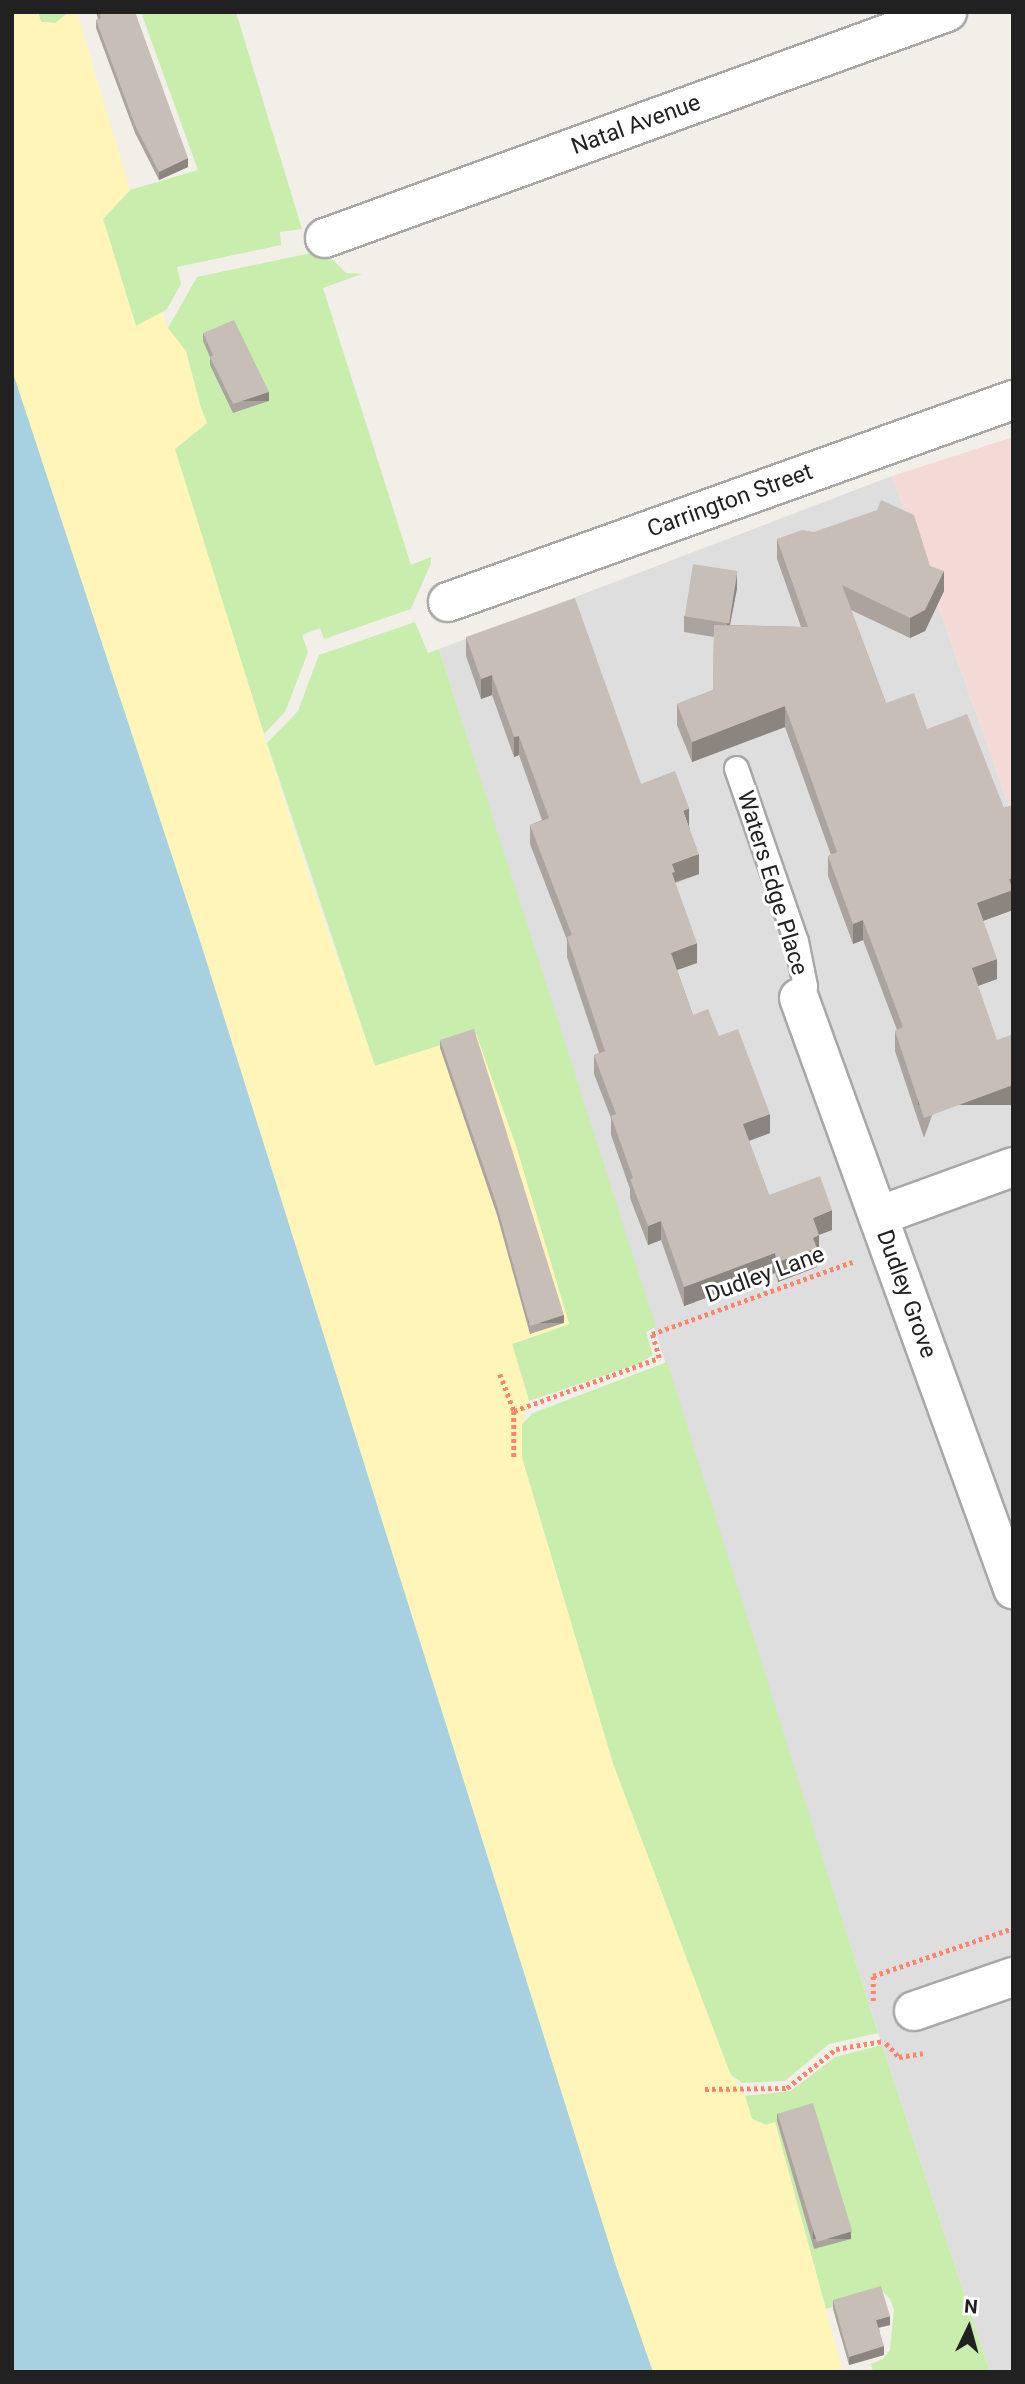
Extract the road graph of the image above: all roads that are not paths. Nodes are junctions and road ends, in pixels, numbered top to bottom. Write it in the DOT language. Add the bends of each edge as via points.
graph roads {
  1 [pos="947,12"];
  2 [pos="326,238"];
  3 [pos="1013,400"];
  4 [pos="448,603"];
  5 [pos="736,768"];
  6 [pos="799,998"];
  7 [pos="1013,1167"];
  8 [pos="878,1216"];
  9 [pos="1013,1589"];
  10 [pos="1013,1977"];
  11 [pos="914,2011"];
  1 -- 2 [label="street, Natal Avenue"];
  3 -- 4 [label="street, Carrington Street"];
  5 -- 6 [label="lane, Waters Edge Place" via="796,941 804,986"];
  6 -- 8 [label="street, Dudley Grove"];
  7 -- 8 [label="street"];
  8 -- 9 [label="street, Dudley Grove"];
  10 -- 11 [label="street"];
}
